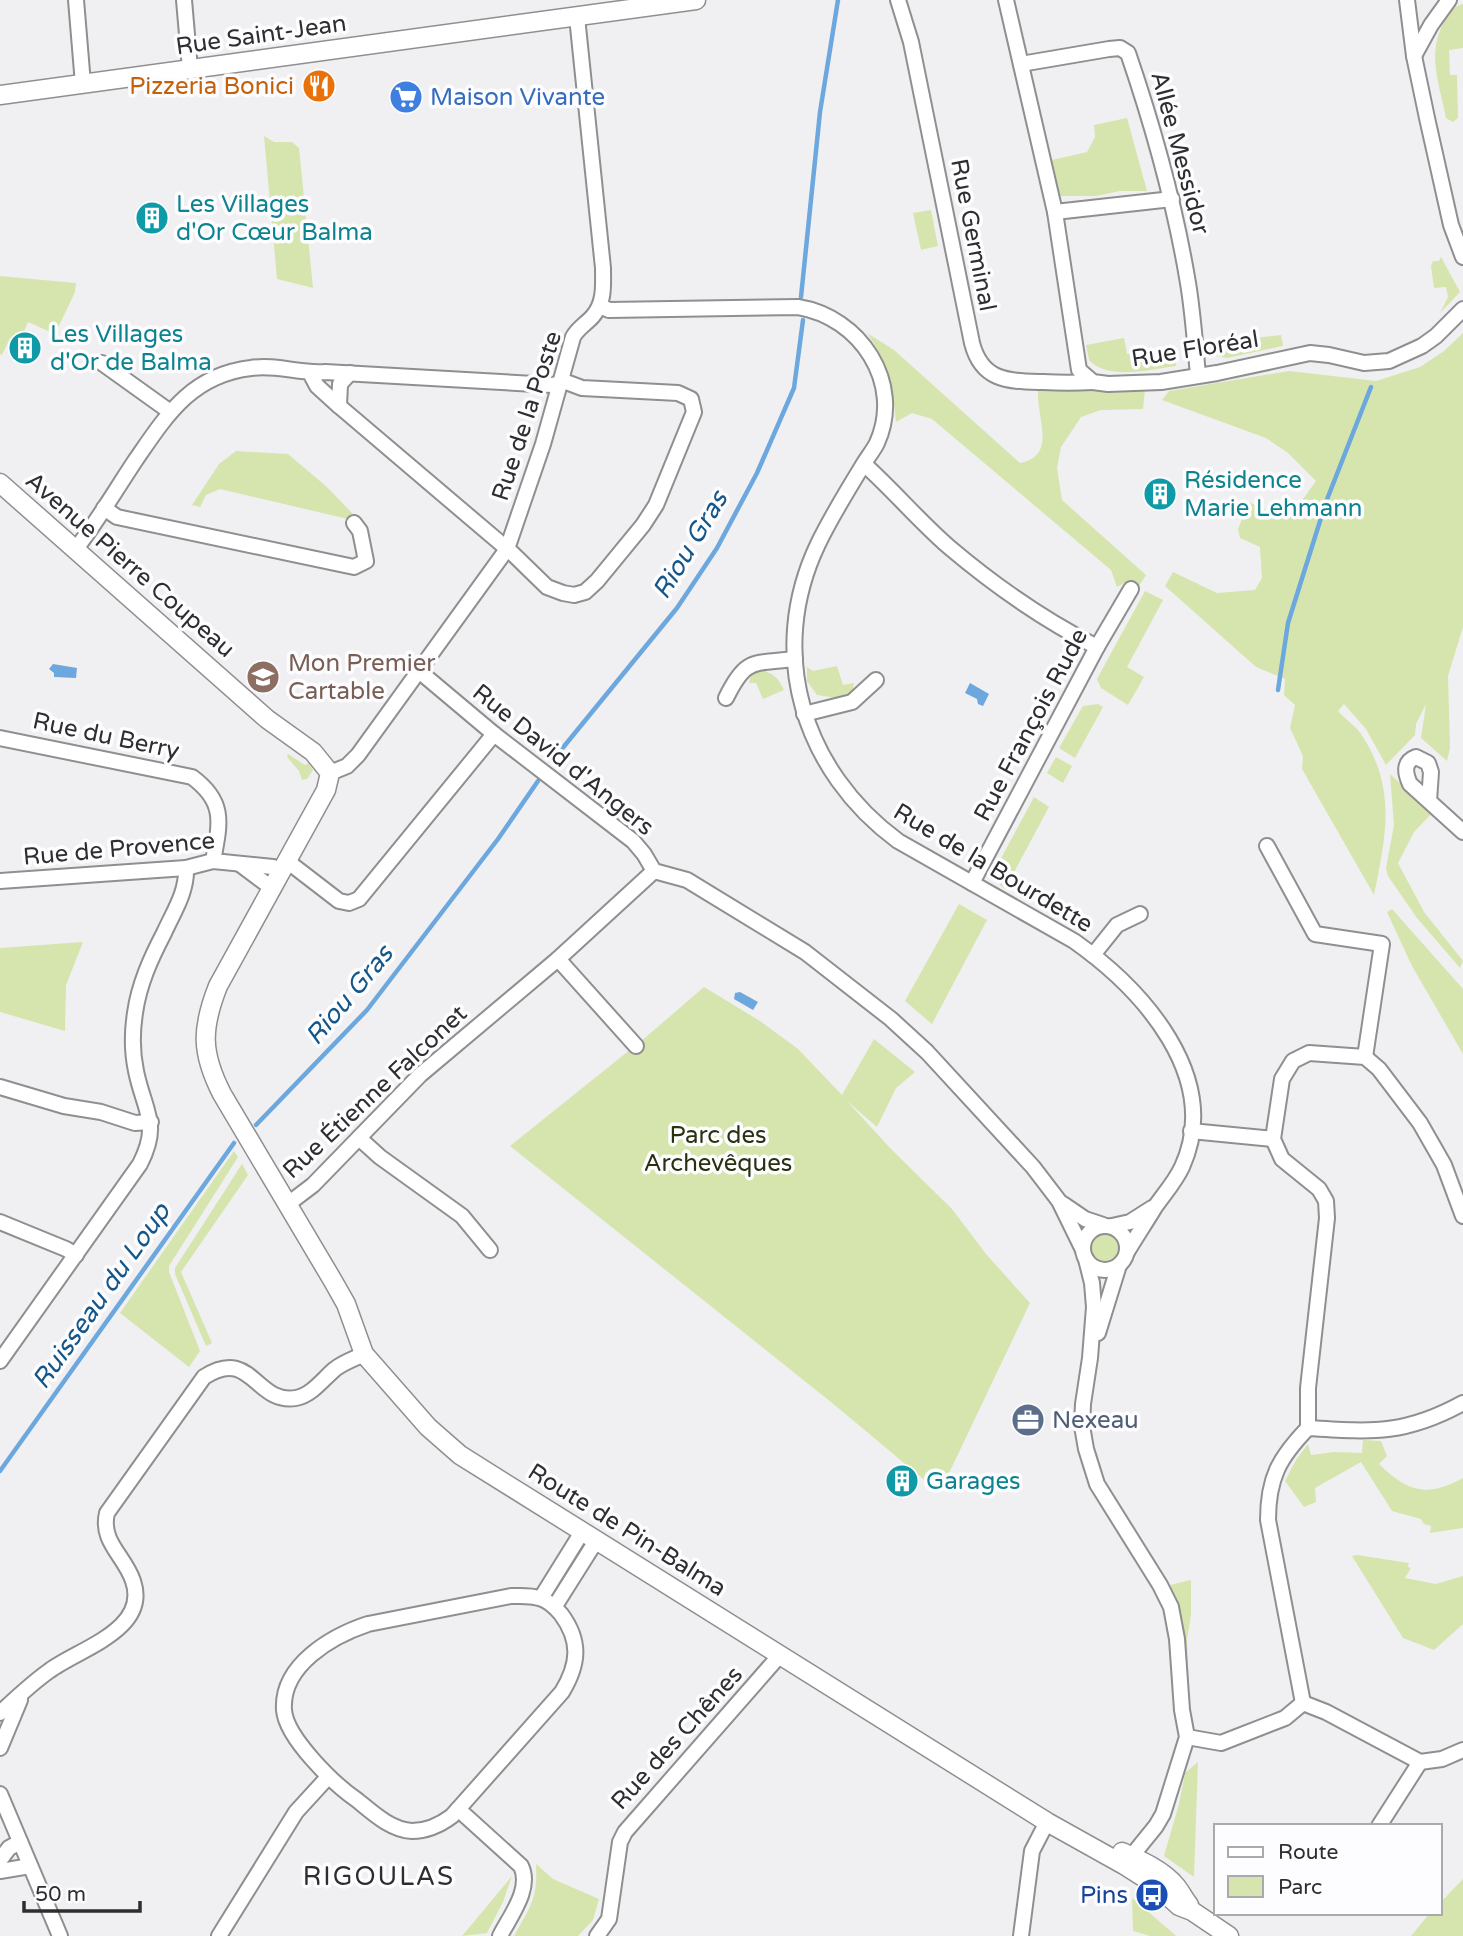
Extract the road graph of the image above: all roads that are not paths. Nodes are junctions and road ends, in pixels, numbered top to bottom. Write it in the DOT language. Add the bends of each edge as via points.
graph roads {
  1 [pos="76,0"];
  2 [pos="184,0"];
  3 [pos="696,0"];
  4 [pos="898,0"];
  5 [pos="1006,0"];
  6 [pos="1407,0"];
  7 [pos="1449,0"];
  8 [pos="577,17"];
  9 [pos="1414,56"];
  10 [pos="1021,64"];
  11 [pos="190,69"];
  12 [pos="83,84"];
  13 [pos="0,95"];
  14 [pos="1172,199"];
  15 [pos="1055,212"];
  16 [pos="1463,257"];
  17 [pos="600,306"];
  18 [pos="1463,309"];
  19 [pos="102,363"];
  20 [pos="310,373"];
  21 [pos="350,373"];
  22 [pos="1198,375"];
  23 [pos="1093,382"];
  24 [pos="559,384"];
  25 [pos="339,406"];
  26 [pos="169,411"];
  27 [pos="864,464"];
  28 [pos="0,483"];
  29 [pos="104,508"];
  30 [pos="354,523"];
  31 [pos="507,549"];
  32 [pos="75,550"];
  33 [pos="1131,589"];
  34 [pos="1097,647"];
  35 [pos="795,659"];
  36 [pos="419,671"];
  37 [pos="876,680"];
  38 [pos="726,698"];
  39 [pos="804,715"];
  40 [pos="495,734"];
  41 [pos="0,738"];
  42 [pos="330,773"];
  43 [pos="1429,801"];
  44 [pos="1463,832"];
  45 [pos="1267,846"];
  46 [pos="213,861"];
  47 [pos="241,865"];
  48 [pos="284,867"];
  49 [pos="186,868"];
  50 [pos="654,871"];
  51 [pos="0,881"];
  52 [pos="972,883"];
  53 [pos="272,889"];
  54 [pos="1140,914"];
  55 [pos="1093,955"];
  56 [pos="558,959"];
  57 [pos="636,1046"];
  58 [pos="1365,1057"];
  59 [pos="0,1087"];
  60 [pos="150,1122"];
  61 [pos="1191,1131"];
  62 [pos="359,1139"];
  63 [pos="1273,1139"];
  64 [pos="1059,1201"];
  65 [pos="288,1204"];
  66 [pos="1157,1206"];
  67 [pos="1463,1216"];
  68 [pos="0,1222"];
  69 [pos="1107,1226"];
  70 [pos="490,1250"];
  71 [pos="1084,1254"];
  72 [pos="76,1255"];
  73 [pos="1123,1259"];
  74 [pos="364,1354"];
  75 [pos="1090,1358"];
  76 [pos="0,1361"];
  77 [pos="1463,1402"];
  78 [pos="1308,1428"];
  79 [pos="589,1536"];
  80 [pos="541,1598"];
  81 [pos="555,1606"];
  82 [pos="780,1655"];
  83 [pos="22,1695"];
  84 [pos="1303,1703"];
  85 [pos="0,1713"];
  86 [pos="1187,1737"];
  87 [pos="0,1748"];
  88 [pos="1463,1750"];
  89 [pos="1420,1762"];
  90 [pos="328,1777"];
  91 [pos="0,1794"];
  92 [pos="458,1809"];
  93 [pos="1047,1822"];
  94 [pos="1380,1824"];
  95 [pos="20,1842"];
  96 [pos="0,1860"];
  97 [pos="1127,1861"];
  98 [pos="30,1866"];
  99 [pos="0,1871"];
  100 [pos="60,1936"];
  101 [pos="219,1936"];
  102 [pos="500,1936"];
  103 [pos="597,1936"];
  104 [pos="1021,1936"];
  105 [pos="1228,1936"];
  1 -- 12 [label="street"];
  2 -- 11 [label="street"];
  3 -- 8 [label="street, Rue Saint-Jean"];
  4 -- 23 [label="street, Rue Germinal" via="911,42 978,361 1007,380"];
  5 -- 10 [label="street"];
  6 -- 9 [label="street"];
  7 -- 9 [label="street"];
  8 -- 11 [label="street, Rue Saint-Jean"];
  8 -- 17 [label="street" via="603,268"];
  9 -- 16 [label="street" via="1451,225"];
  10 -- 14 [label="street, Allée Messidor" via="1110,49 1128,53"];
  10 -- 15 [label="street"];
  11 -- 12 [label="street, Rue Saint-Jean"];
  12 -- 13 [label="street, Rue Saint-Jean"];
  14 -- 15 [label="street"];
  14 -- 22 [label="street, Allée Messidor" via="1189,285"];
  15 -- 23 [label="street" via="1079,370"];
  17 -- 24 [label="street, Rue de la Poste" via="573,337"];
  17 -- 27 [label="street, Rue de la Bourdette" via="609,310 798,307 824,314 855,335 880,370 883,424"];
  18 -- 22 [label="street, Rue Floréal" via="1422,346 1389,361 1364,363 1310,354"];
  19 -- 26 [label="street"];
  20 -- 21 [label="street"];
  20 -- 25 [label="street"];
  20 -- 26 [label="street" via="267,366 233,372 199,386"];
  21 -- 24 [label="street"];
  21 -- 25 [label="street" via="340,384"];
  22 -- 23 [label="street, Rue Floréal" via="1161,382"];
  24 -- 31 [label="street, Rue de la Poste"];
  24 -- 31 [label="street" via="678,393 691,399 694,412 656,505 585,592 563,593 547,587"];
  25 -- 31 [label="street"];
  26 -- 29 [label="street"];
  27 -- 34 [label="street" via="949,547 1065,630"];
  27 -- 35 [label="street, Rue de la Bourdette" via="807,571 795,625"];
  28 -- 32 [label="street, Avenue Pierre Coupeau"];
  29 -- 30 [label="street" via="117,517 354,567 366,561"];
  29 -- 32 [label="street"];
  31 -- 36 [label="street, Rue de la Poste"];
  32 -- 42 [label="street, Avenue Pierre Coupeau" via="267,719 313,752"];
  33 -- 34 [label="street, Rue François Rude"];
  34 -- 52 [label="street, Rue François Rude"];
  35 -- 38 [label="street" via="753,663 738,673"];
  35 -- 39 [label="street, Rue de la Bourdette"];
  36 -- 40 [label="street, Rue David d'Angers"];
  36 -- 42 [label="street, Rue de la Poste" via="352,762"];
  37 -- 39 [label="street" via="852,702"];
  39 -- 52 [label="street, Rue de la Bourdette" via="837,782 875,824"];
  40 -- 48 [label="street" via="359,899 339,901"];
  40 -- 50 [label="street, Rue David d'Angers" via="632,841"];
  41 -- 46 [label="street, Rue du Berry" via="192,777 210,793 217,807 219,832"];
  42 -- 48 [label="street" via="326,790"];
  43 -- 44 [label="street"];
  45 -- 58 [label="street" via="1315,934 1382,944"];
  46 -- 47 [label="street, Rue de Provence"];
  46 -- 49 [label="street, Rue de Provence"];
  47 -- 48 [label="street, Rue de Provence"];
  47 -- 53 [label="street, Rue de Provence"];
  48 -- 53 [label="street"];
  49 -- 51 [label="street, Rue de Provence"];
  49 -- 60 [label="street" via="186,883 140,988 135,1012 135,1063"];
  50 -- 56 [label="street, Rue Étienne Falconet"];
  50 -- 64 [label="street, Rue David d'Angers" via="687,880 805,952 891,1019 990,1118"];
  52 -- 55 [label="street, Rue de la Bourdette"];
  53 -- 65 [label="street, Route de Pin-Balma" via="218,986 206,1028 206,1053 213,1076"];
  54 -- 55 [label="street, Rue de la Bourdette" via="1117,925"];
  55 -- 61 [label="street, Rue de la Bourdette" via="1138,997 1182,1061 1192,1106"];
  56 -- 57 [label="street"];
  56 -- 62 [label="street, Rue Étienne Falconet" via="420,1075"];
  58 -- 63 [label="street" via="1309,1053 1293,1061 1282,1079"];
  58 -- 67 [label="street" via="1420,1123 1444,1166"];
  59 -- 60 [label="street" via="135,1123"];
  60 -- 72 [label="street" via="150,1138 140,1164"];
  61 -- 63 [label="street"];
  61 -- 66 [label="street, Rue de la Bourdette" via="1183,1166"];
  62 -- 65 [label="street, Rue Étienne Falconet"];
  62 -- 70 [label="street" via="462,1216"];
  63 -- 78 [label="street" via="1282,1158 1319,1189 1326,1201"];
  64 -- 69 [label="street, Rue David d'Angers" via="1085,1219"];
  64 -- 71 [label="street, Rue David d'Angers"];
  65 -- 74 [label="street, Route de Pin-Balma" via="346,1304"];
  66 -- 69 [label="street" via="1138,1218"];
  66 -- 73 [label="street, Rue de la Bourdette"];
  68 -- 72 [label="street"];
  69 -- 71 [label="street" via="1088,1233"];
  69 -- 73 [label="street" via="1124,1236"];
  71 -- 73 [label="street" via="1091,1265 1105,1270"];
  71 -- 75 [label="street, Rue David d'Angers" via="1094,1307"];
  72 -- 76 [label="street"];
  73 -- 75 [label="street, Rue David d'Angers"];
  74 -- 79 [label="street, Route de Pin-Balma" via="443,1442"];
  74 -- 83 [label="street" via="344,1363 298,1398 276,1396 240,1369 221,1367 204,1377 107,1513 106,1534 136,1590 132,1611 113,1632 47,1672"];
  75 -- 86 [label="street, Rue David d'Angers" via="1082,1426 1090,1466 1171,1607"];
  77 -- 78 [label="street" via="1425,1422 1386,1430"];
  78 -- 84 [label="street" via="1287,1449 1268,1495 1268,1520"];
  79 -- 80 [label="street"];
  79 -- 81 [label="street"];
  79 -- 82 [label="street, Route de Pin-Balma"];
  80 -- 81 [label="street"];
  80 -- 90 [label="street" via="511,1596 368,1624 316,1650 290,1683 284,1712 299,1742"];
  81 -- 92 [label="street" via="574,1636 577,1650 570,1679"];
  82 -- 93 [label="street, Route de Pin-Balma"];
  82 -- 103 [label="street, Rue des Chênes" via="625,1832 609,1919"];
  83 -- 85 [label="street"];
  83 -- 87 [label="street"];
  84 -- 86 [label="street" via="1285,1718 1222,1743"];
  84 -- 89 [label="street"];
  86 -- 97 [label="street, Rue David d'Angers" via="1163,1814"];
  88 -- 89 [label="street"];
  89 -- 94 [label="street"];
  90 -- 92 [label="street" via="400,1829 427,1829"];
  90 -- 101 [label="street" via="296,1812"];
  91 -- 95 [label="street"];
  92 -- 102 [label="street" via="524,1873 521,1896"];
  93 -- 97 [label="street, Route de Pin-Balma"];
  93 -- 104 [label="street" via="1032,1851"];
  95 -- 96 [label="street"];
  95 -- 98 [label="street"];
  97 -- 105 [label="street, Route de Pin-Balma" via="1179,1906"];
  98 -- 99 [label="street"];
  98 -- 100 [label="street"];
}
